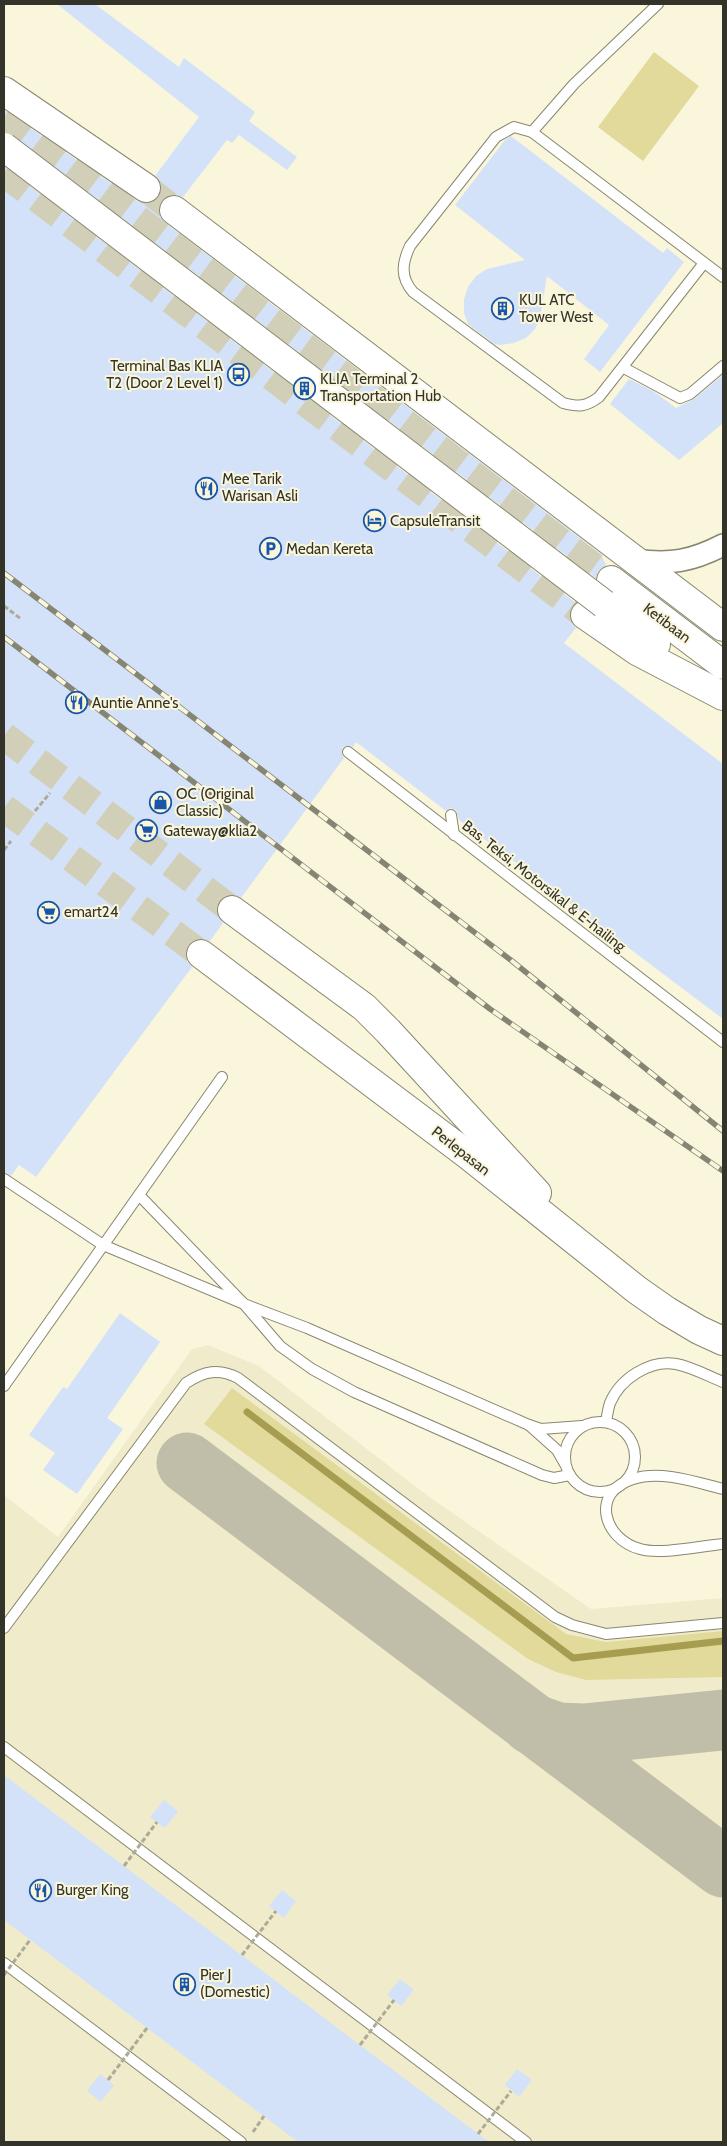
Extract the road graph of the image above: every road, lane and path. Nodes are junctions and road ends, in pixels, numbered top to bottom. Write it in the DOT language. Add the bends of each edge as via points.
graph roads {
  1 [pos="658,4"];
  2 [pos="4,90"];
  3 [pos="532,132"];
  4 [pos="4,147"];
  5 [pos="146,188"];
  6 [pos="174,210"];
  7 [pos="704,263"];
  8 [pos="723,277"];
  9 [pos="723,366"];
  10 [pos="624,368"];
  11 [pos="723,545"];
  12 [pos="635,560"];
  13 [pos="612,580"];
  14 [pos="4,606"];
  15 [pos="585,615"];
  16 [pos="21,619"];
  17 [pos="723,627"];
  18 [pos="723,665"];
  19 [pos="723,695"];
  20 [pos="348,752"];
  21 [pos="50,793"];
  22 [pos="35,811"];
  23 [pos="451,814"];
  24 [pos="454,835"];
  25 [pos="11,841"];
  26 [pos="4,850"];
  27 [pos="232,910"];
  28 [pos="201,954"];
  29 [pos="723,1042"];
  30 [pos="222,1077"];
  31 [pos="4,1179"];
  32 [pos="139,1195"];
  33 [pos="104,1245"];
  34 [pos="607,1267"];
  35 [pos="244,1304"];
  36 [pos="723,1341"];
  37 [pos="723,1382"];
  38 [pos="4,1386"];
  39 [pos="606,1422"];
  40 [pos="529,1425"];
  41 [pos="583,1426"];
  42 [pos="566,1464"];
  43 [pos="570,1475"];
  44 [pos="621,1484"];
  45 [pos="723,1489"];
  46 [pos="723,1544"];
  47 [pos="723,1623"];
  48 [pos="4,1628"];
  49 [pos="4,1747"];
  50 [pos="157,1822"];
  51 [pos="124,1866"];
  52 [pos="276,1911"];
  53 [pos="30,1940"];
  54 [pos="242,1955"];
  55 [pos="4,1963"];
  56 [pos="4,1974"];
  57 [pos="394,2000"];
  58 [pos="147,2028"];
  59 [pos="360,2045"];
  60 [pos="108,2080"];
  61 [pos="511,2091"];
  62 [pos="264,2116"];
  63 [pos="478,2134"];
  64 [pos="245,2139"];
  65 [pos="526,2142"];
  1 -- 3 [label="lane" via="574,84"];
  2 -- 5 [label="main road"];
  3 -- 7 [label="lane"];
  3 -- 10 [label="lane" via="514,128 496,137 410,246 404,259 405,283 563,403 579,407 590,404"];
  4 -- 19 [label="main road, bridge"];
  6 -- 12 [label="main road"];
  7 -- 8 [label="lane"];
  7 -- 10 [label="lane"];
  9 -- 10 [label="lane" via="690,394 680,398"];
  11 -- 12 [label="street" via="672,563"];
  12 -- 17 [label="main road"];
  13 -- 18 [label="main road, Ketibaan"];
  14 -- 16 [label="path"];
  15 -- 19 [label="main road" via="638,651"];
  20 -- 24 [label="lane, Bas, Teksi, Motorsikal & E-hailing"];
  21 -- 22 [label="path"];
  23 -- 24 [label="lane"];
  24 -- 29 [label="lane, Bas, Teksi, Motorsikal & E-hailing"];
  25 -- 26 [label="path"];
  27 -- 34 [label="main road" via="364,1007"];
  28 -- 34 [label="main road, Perlepasan" via="468,1155"];
  30 -- 32 [label="lane"];
  31 -- 33 [label="lane"];
  32 -- 33 [label="lane"];
  32 -- 35 [label="lane"];
  33 -- 35 [label="lane"];
  33 -- 38 [label="lane"];
  34 -- 36 [label="main road, Perlepasan" via="667,1311"];
  35 -- 40 [label="lane" via="307,1328"];
  35 -- 43 [label="lane" via="280,1346 312,1369 354,1392 542,1476"];
  37 -- 39 [label="lane" via="676,1364 651,1365 638,1372 618,1391 610,1402"];
  39 -- 41 [label="lane"];
  39 -- 44 [label="lane" via="617,1426 632,1443 633,1466"];
  40 -- 41 [label="lane" via="547,1429"];
  40 -- 42 [label="lane" via="558,1450"];
  41 -- 42 [label="lane" via="568,1442"];
  42 -- 43 [label="lane"];
  43 -- 44 [label="lane" via="578,1484 599,1491"];
  44 -- 45 [label="lane" via="657,1476"];
  44 -- 46 [label="lane" via="607,1499 606,1513 612,1530 627,1543 650,1551"];
  47 -- 48 [label="lane" via="606,1634 564,1621 238,1378 219,1371 205,1372 186,1383"];
  49 -- 65 [label="lane"];
  50 -- 51 [label="path, bridge"];
  52 -- 54 [label="path, bridge"];
  53 -- 56 [label="path, bridge"];
  55 -- 64 [label="lane"];
  57 -- 59 [label="path, bridge"];
  58 -- 60 [label="path, bridge"];
  61 -- 63 [label="path, bridge"];
  62 -- 64 [label="path"];
}
